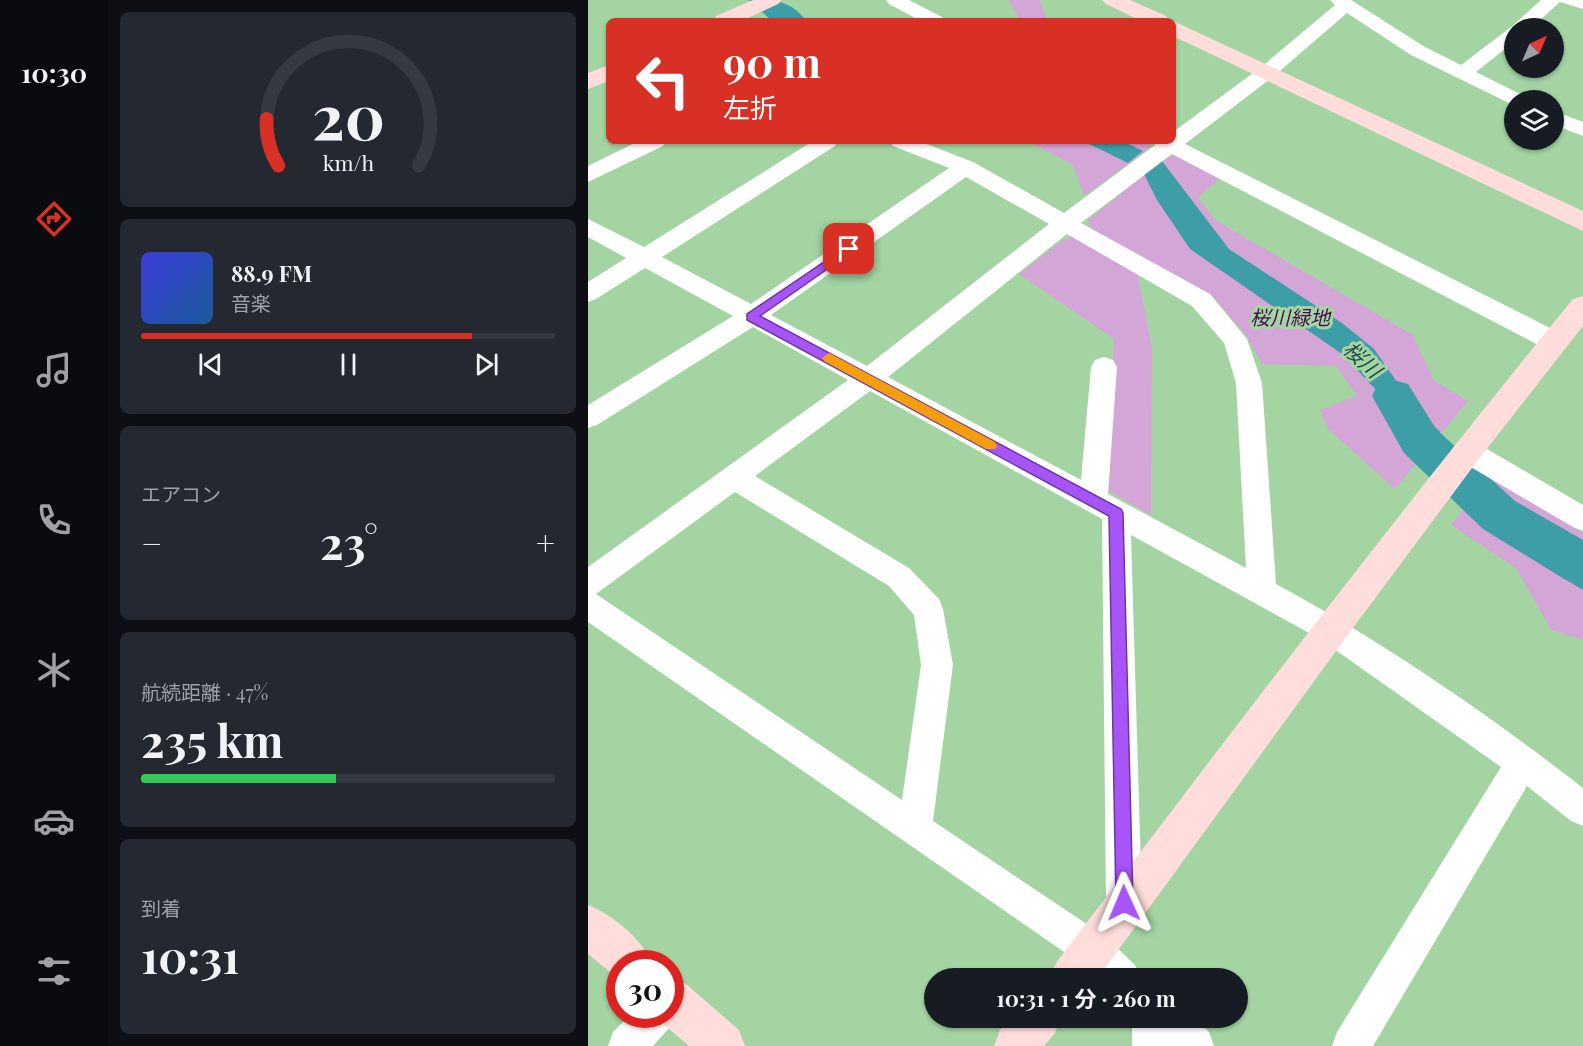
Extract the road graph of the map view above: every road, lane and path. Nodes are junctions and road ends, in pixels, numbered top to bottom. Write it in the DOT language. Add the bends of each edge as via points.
graph roads {
  1 [pos="895,0"];
  2 [pos="1113,0"];
  3 [pos="1552,0"];
  4 [pos="1567,0"];
  5 [pos="1342,2"];
  6 [pos="755,4"];
  7 [pos="1583,4"];
  8 [pos="729,18"];
  9 [pos="928,18"];
  10 [pos="1152,18"];
  11 [pos="1531,18"];
  12 [pos="1176,29"];
  13 [pos="1504,41"];
  14 [pos="1267,72"];
  15 [pos="606,73"];
  16 [pos="1463,73"];
  17 [pos="588,82"];
  18 [pos="1504,94"];
  19 [pos="1564,121"];
  20 [pos="1583,130"];
  21 [pos="1176,138"];
  22 [pos="650,144"];
  23 [pos="823,144"];
  24 [pos="908,144"];
  25 [pos="1156,152"];
  26 [pos="965,167"];
  27 [pos="588,175"];
  28 [pos="1583,222"];
  29 [pos="1066,223"];
  30 [pos="588,227"];
  31 [pos="644,259"];
  32 [pos="588,293"];
  33 [pos="1583,306"];
  34 [pos="751,317"];
  35 [pos="1553,341"];
  36 [pos="1104,367"];
  37 [pos="868,379"];
  38 [pos="588,418"];
  39 [pos="1466,453"];
  40 [pos="733,477"];
  41 [pos="1105,507"];
  42 [pos="1583,519"];
  43 [pos="588,584"];
  44 [pos="1262,591"];
  45 [pos="588,605"];
  46 [pos="1331,629"];
  47 [pos="1523,762"];
  48 [pos="1583,809"];
  49 [pos="915,829"];
  50 [pos="1124,903"];
  51 [pos="588,926"];
  52 [pos="615,950"];
  53 [pos="1082,964"];
  54 [pos="684,1012"];
  55 [pos="644,1028"];
  56 [pos="1030,1028"];
  57 [pos="1151,1028"];
  58 [pos="1176,1028"];
  59 [pos="627,1046"];
  60 [pos="723,1046"];
  61 [pos="1016,1046"];
  62 [pos="1151,1046"];
  63 [pos="1195,1046"];
  64 [pos="1351,1046"];
  1 -- 9 [label="street"];
  2 -- 10 [label="street"];
  3 -- 11 [label="street"];
  4 -- 7 [label="street"];
  5 -- 14 [label="street"];
  5 -- 16 [label="street" via="1418,51"];
  6 -- 8 [label="street"];
  12 -- 14 [label="street"];
  13 -- 16 [label="street"];
  14 -- 21 [label="street"];
  14 -- 28 [label="street"];
  15 -- 17 [label="street"];
  16 -- 18 [label="street"];
  19 -- 20 [label="street"];
  22 -- 27 [label="street"];
  23 -- 31 [label="street"];
  24 -- 26 [label="street"];
  25 -- 29 [label="street"];
  25 -- 35 [label="street"];
  26 -- 29 [label="street"];
  26 -- 34 [label="street"];
  29 -- 37 [label="street"];
  29 -- 44 [label="street" via="1201,300 1234,339 1249,382"];
  30 -- 31 [label="street"];
  31 -- 32 [label="street"];
  31 -- 34 [label="street"];
  33 -- 35 [label="street"];
  34 -- 37 [label="street"];
  34 -- 38 [label="street"];
  35 -- 39 [label="street"];
  36 -- 41 [label="street"];
  37 -- 40 [label="street"];
  37 -- 41 [label="street"];
  39 -- 42 [label="street"];
  39 -- 46 [label="street"];
  40 -- 43 [label="street"];
  40 -- 49 [label="street" via="899,577 928,609 937,665"];
  41 -- 44 [label="street"];
  41 -- 50 [label="street"];
  44 -- 46 [label="street"];
  45 -- 49 [label="street"];
  46 -- 47 [label="street"];
  46 -- 50 [label="street"];
  47 -- 48 [label="street"];
  47 -- 64 [label="street"];
  49 -- 53 [label="street"];
  50 -- 53 [label="street"];
  51 -- 52 [label="street"];
  54 -- 60 [label="street"];
  55 -- 59 [label="street"];
  56 -- 61 [label="street"];
  57 -- 62 [label="street"];
  58 -- 63 [label="street"];
}
